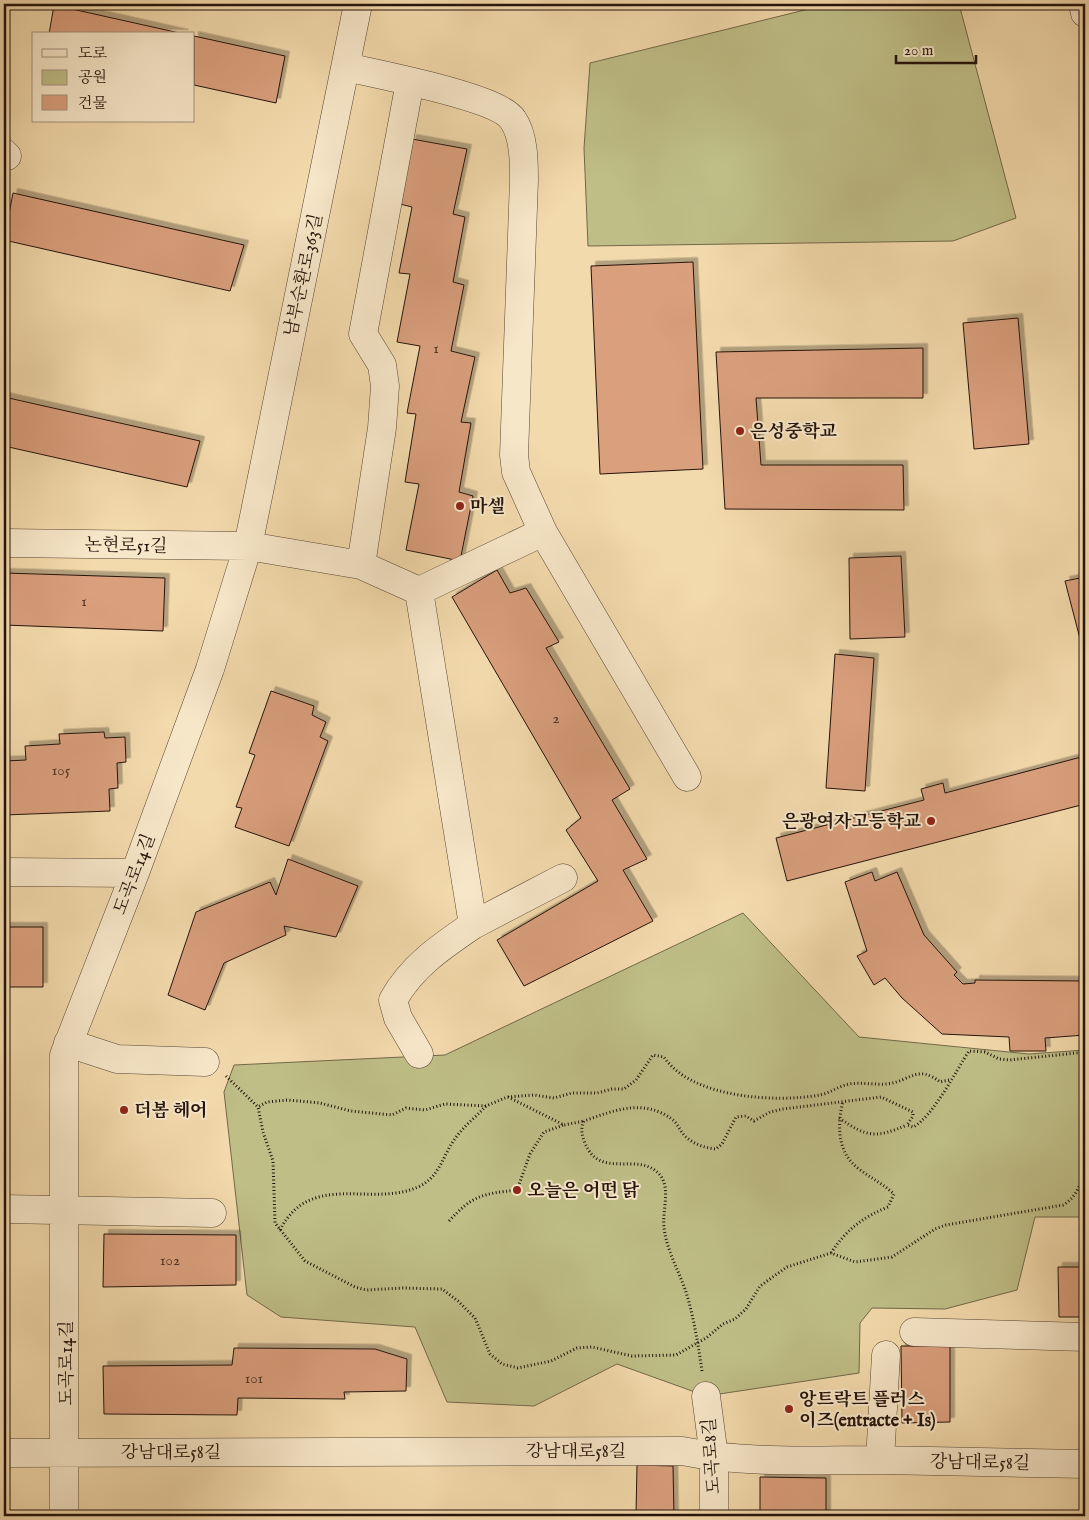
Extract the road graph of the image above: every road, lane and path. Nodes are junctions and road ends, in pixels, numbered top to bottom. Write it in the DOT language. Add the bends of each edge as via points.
graph roads {
  1 [pos="358,4"];
  2 [pos="1083,4"];
  3 [pos="1085,12"];
  4 [pos="346,67"];
  5 [pos="410,82"];
  6 [pos="543,532"];
  7 [pos="4,543"];
  8 [pos="248,546"];
  9 [pos="361,565"];
  10 [pos="419,591"];
  11 [pos="687,777"];
  12 [pos="4,872"];
  13 [pos="135,873"];
  14 [pos="563,878"];
  15 [pos="473,925"];
  16 [pos="68,1043"];
  17 [pos="1085,1052"];
  18 [pos="419,1054"];
  19 [pos="205,1062"];
  20 [pos="949,1080"];
  21 [pos="507,1097"];
  22 [pos="843,1100"];
  23 [pos="486,1106"];
  24 [pos="258,1107"];
  25 [pos="839,1118"];
  26 [pos="584,1121"];
  27 [pos="564,1125"];
  28 [pos="907,1125"];
  29 [pos="1085,1168"];
  30 [pos="4,1209"];
  31 [pos="65,1209"];
  32 [pos="212,1213"];
  33 [pos="449,1221"];
  34 [pos="280,1231"];
  35 [pos="831,1253"];
  36 [pos="914,1332"];
  37 [pos="1085,1337"];
  38 [pos="698,1343"];
  39 [pos="886,1355"];
  40 [pos="706,1396"];
  41 [pos="4,1452"];
  42 [pos="66,1453"];
  43 [pos="714,1457"];
  44 [pos="880,1460"];
  45 [pos="1085,1464"];
  46 [pos="64,1516"];
  47 [pos="714,1516"];
  1 -- 4 [label="street, 남부순환로363길"];
  2 -- 3 [label="street"];
  4 -- 5 [label="street"];
  4 -- 8 [label="street, 남부순환로363길"];
  5 -- 6 [label="street" via="486,102 514,120 524,157 524,180 514,455 516,472"];
  5 -- 9 [label="street" via="363,334 382,365 385,386 382,428"];
  6 -- 10 [label="street"];
  6 -- 11 [label="street"];
  7 -- 8 [label="street, 논현로51길"];
  8 -- 9 [label="street, 논현로51길"];
  8 -- 13 [label="street, 도곡로14길" via="210,669"];
  9 -- 10 [label="street, 논현로51길"];
  10 -- 15 [label="street"];
  12 -- 13 [label="street"];
  13 -- 16 [label="street, 도곡로14길"];
  14 -- 15 [label="street"];
  15 -- 18 [label="street" via="435,951 403,982 393,1000 398,1018"];
  16 -- 19 [label="street" via="117,1060"];
  16 -- 31 [label="street, 도곡로14길" via="64,1055"];
  17 -- 20 [label="path" via="1010,1060 969,1051"];
  19 -- 24 [label="path" via="229,1078"];
  20 -- 21 [label="path" via="940,1082 929,1073 919,1073 886,1084 849,1084 820,1095 765,1098 722,1091 680,1075 664,1057 653,1055 636,1080 624,1089 572,1093 554,1098 534,1095"];
  20 -- 28 [label="path" via="922,1123 912,1127"];
  21 -- 23 [label="path"];
  21 -- 27 [label="path"];
  22 -- 25 [label="path"];
  22 -- 26 [label="path" via="770,1112 754,1121 746,1116 736,1117 716,1149 693,1142 684,1136 674,1121 646,1109 630,1106"];
  22 -- 28 [label="path" via="881,1097 891,1100 912,1112"];
  23 -- 24 [label="path" via="445,1104 425,1110 406,1108 392,1115 288,1100 267,1102"];
  23 -- 34 [label="path" via="457,1136 435,1176 419,1187 397,1193 339,1193 312,1200 296,1209"];
  24 -- 34 [label="path" via="273,1160 275,1223"];
  25 -- 28 [label="path" via="858,1131 882,1135"];
  25 -- 35 [label="path" via="841,1147 857,1168 894,1194 888,1207 869,1215 850,1229"];
  26 -- 27 [label="path"];
  26 -- 38 [label="path" via="582,1137 592,1157 600,1162 650,1168 665,1184 664,1227 688,1298"];
  27 -- 33 [label="path" via="544,1132 530,1154 517,1190 488,1193 466,1203"];
  29 -- 35 [label="path" via="1083,1181 1070,1201 1062,1205 946,1225 892,1257 855,1262"];
  30 -- 31 [label="street"];
  31 -- 32 [label="street"];
  31 -- 42 [label="street, 도곡로14길"];
  34 -- 38 [label="path" via="305,1261 355,1287 366,1290 442,1289 475,1318 490,1354 502,1364 518,1368 534,1365 577,1348 592,1347 632,1356 676,1355"];
  35 -- 38 [label="path" via="787,1267 760,1286 746,1309"];
  36 -- 37 [label="street"];
  39 -- 44 [label="street"];
  40 -- 43 [label="street, 도곡로8길"];
  41 -- 42 [label="street, 강남대로58길"];
  42 -- 43 [label="street, 강남대로58길" via="682,1451"];
  42 -- 46 [label="street, 도곡로14길"];
  43 -- 44 [label="street, 강남대로58길" via="766,1461"];
  43 -- 47 [label="street, 도곡로8길"];
  44 -- 45 [label="street, 강남대로58길"];
}
